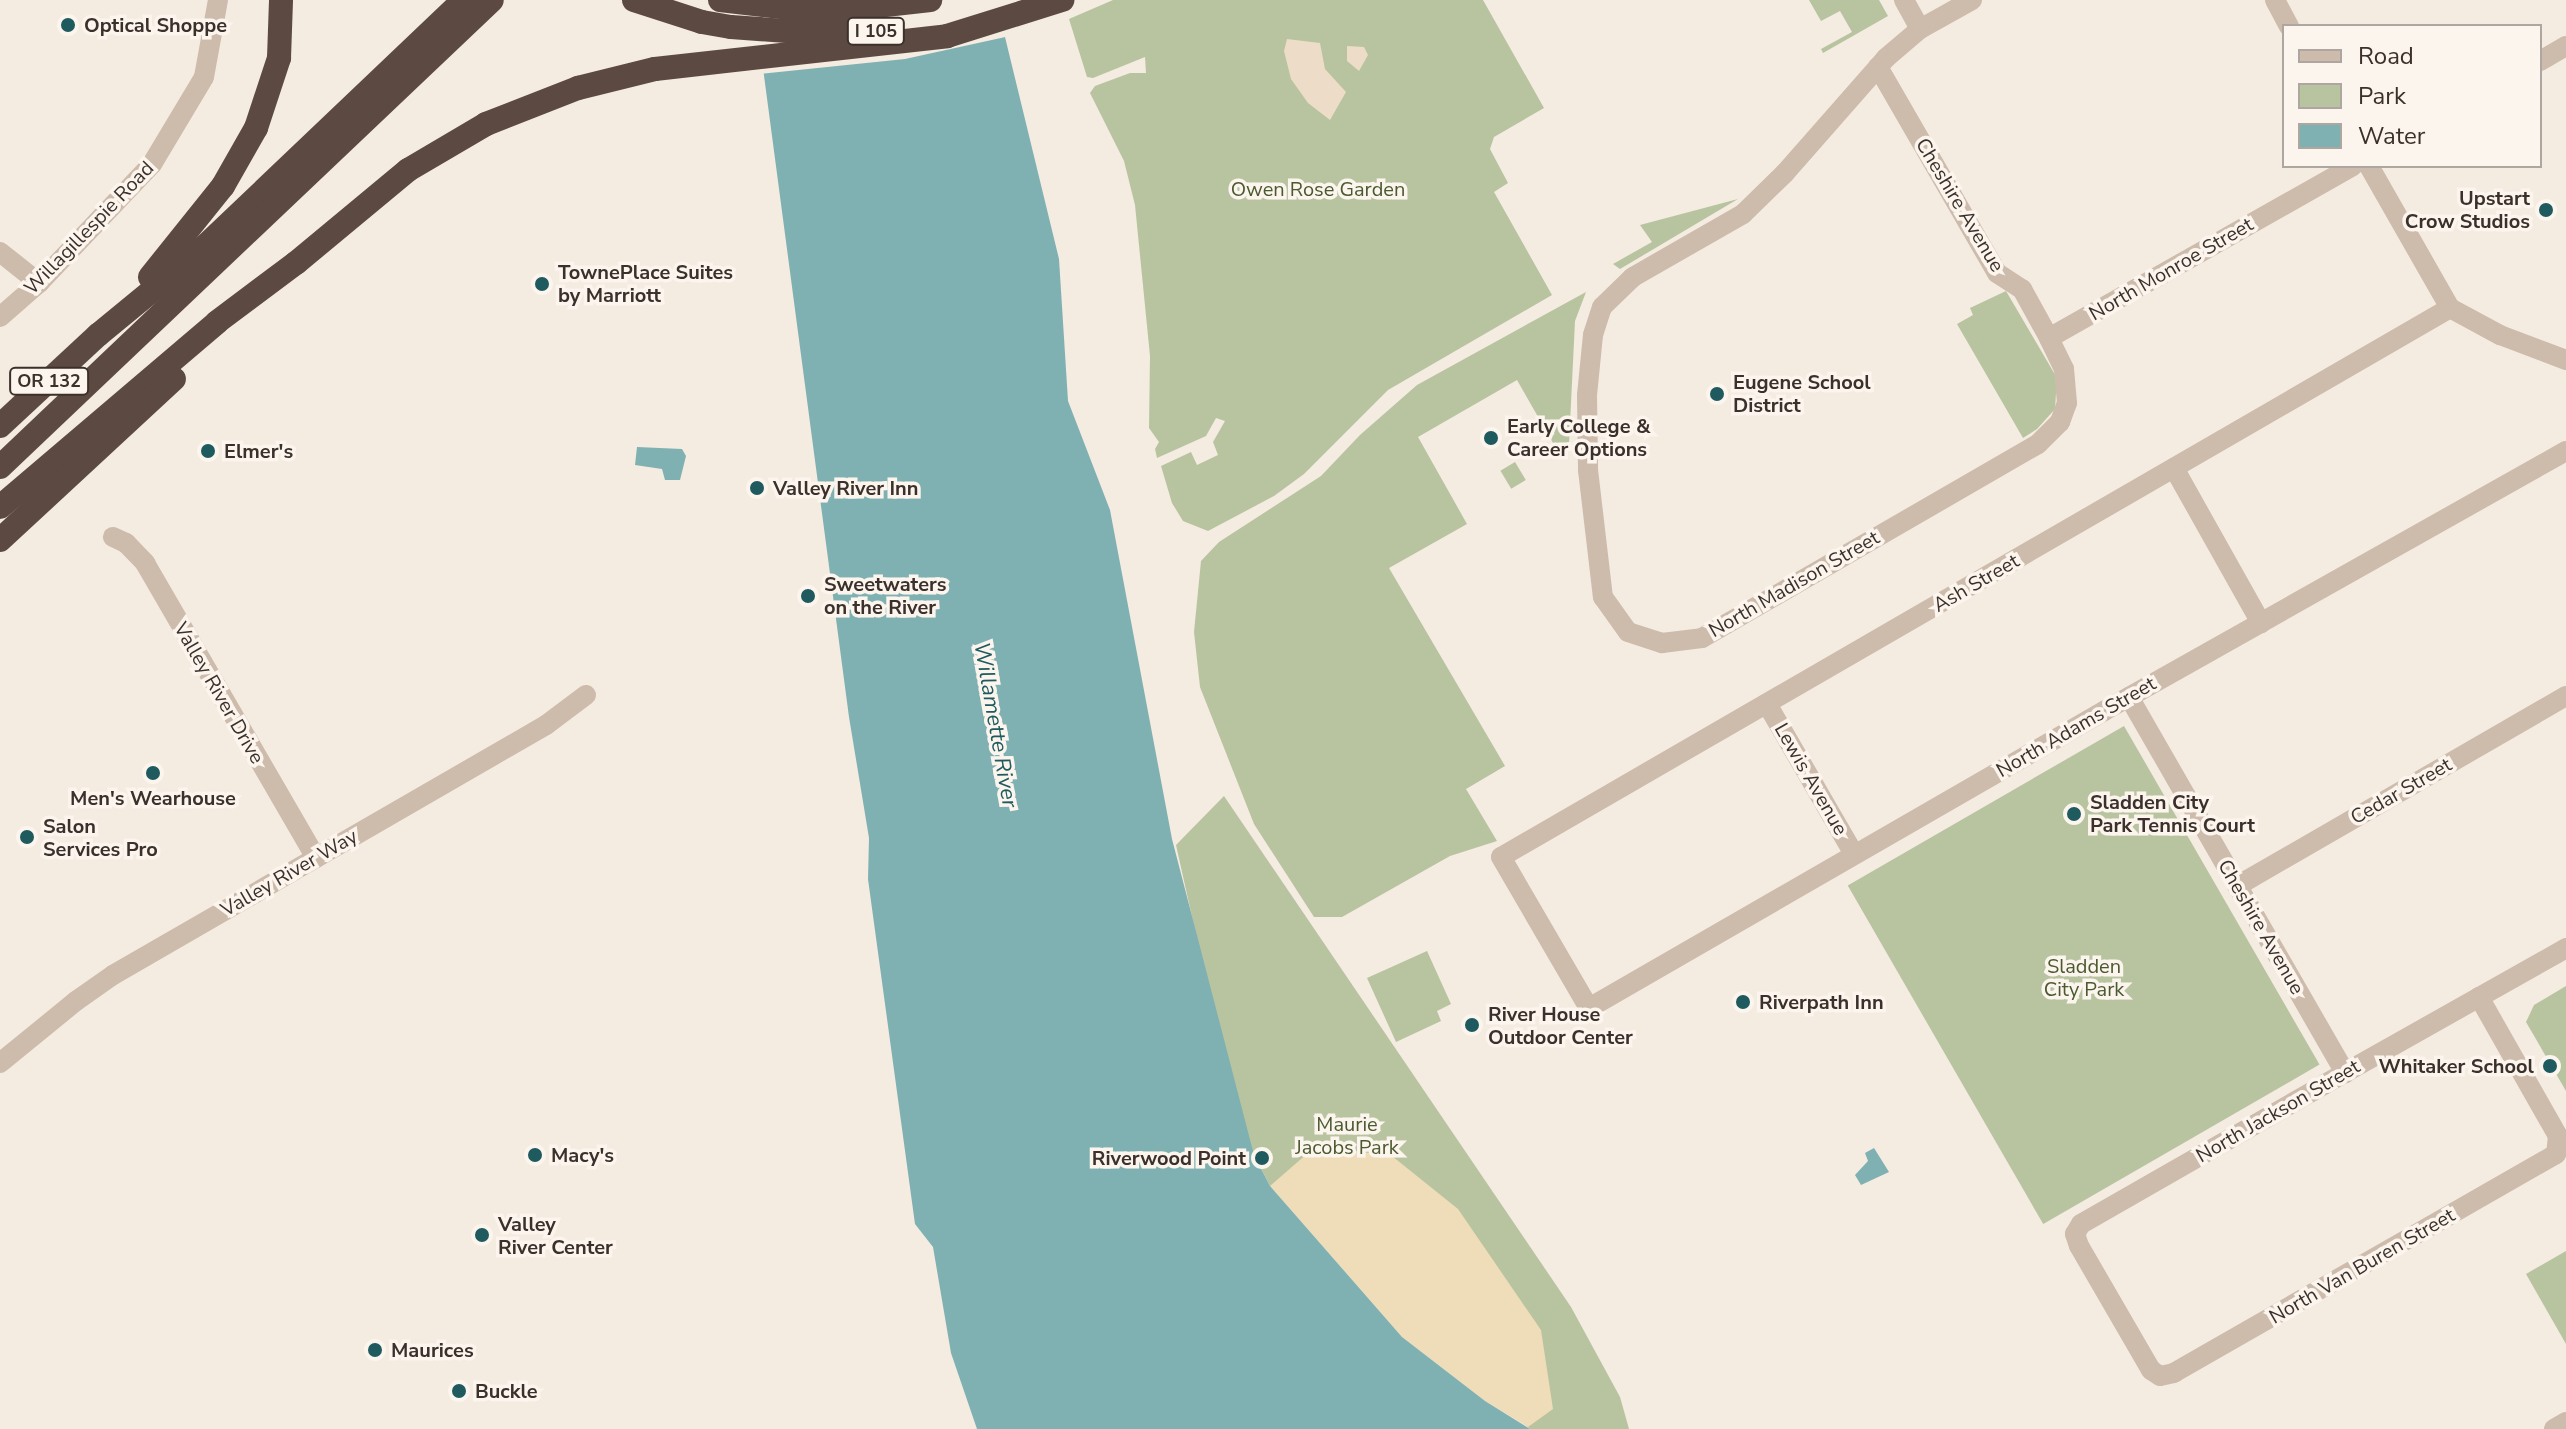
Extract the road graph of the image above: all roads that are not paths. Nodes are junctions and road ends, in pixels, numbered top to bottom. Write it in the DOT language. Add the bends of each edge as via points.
graph roads {
  1 [pos="218,0"];
  2 [pos="281,0"];
  3 [pos="464,0"];
  4 [pos="492,0"];
  5 [pos="634,0"];
  6 [pos="720,0"];
  7 [pos="930,0"];
  8 [pos="1019,0"];
  9 [pos="1062,0"];
  10 [pos="1904,0"];
  11 [pos="1972,0"];
  12 [pos="2275,0"];
  13 [pos="2288,24"];
  14 [pos="1920,29"];
  15 [pos="2566,46"];
  16 [pos="2542,60"];
  17 [pos="1878,67"];
  18 [pos="2349,168"];
  19 [pos="2370,168"];
  20 [pos="0,252"];
  21 [pos="296,263"];
  22 [pos="39,283"];
  23 [pos="2450,308"];
  24 [pos="0,317"];
  25 [pos="98,335"];
  26 [pos="2049,338"];
  27 [pos="2566,360"];
  28 [pos="0,426"];
  29 [pos="2566,451"];
  30 [pos="0,467"];
  31 [pos="2174,468"];
  32 [pos="0,507"];
  33 [pos="113,537"];
  34 [pos="0,540"];
  35 [pos="2261,623"];
  36 [pos="586,695"];
  37 [pos="2566,696"];
  38 [pos="2129,697"];
  39 [pos="1767,704"];
  40 [pos="1854,854"];
  41 [pos="316,858"];
  42 [pos="2237,886"];
  43 [pos="2566,948"];
  44 [pos="2479,997"];
  45 [pos="1589,1008"];
  46 [pos="0,1063"];
  47 [pos="2345,1073"];
  48 [pos="2160,1376"];
  49 [pos="2566,1422"];
  50 [pos="2554,1429"];
  1 -- 22 [label="street, Willagillespie Road" via="204,77 187,109 152,164"];
  2 -- 25 [label="highway" via="279,58 256,128 186,237"];
  3 -- 25 [label="highway" via="199,252"];
  4 -- 30 [label="highway"];
  5 -- 8 [label="highway, I 105" via="702,22 814,33 873,32 950,21"];
  6 -- 7 [label="highway, I 105" via="823,12"];
  9 -- 21 [label="highway" via="934,38 655,69 578,88 486,124 408,170"];
  10 -- 14 [label="street"];
  11 -- 14 [label="street, North Madison Street"];
  12 -- 13 [label="street"];
  14 -- 17 [label="street, North Madison Street"];
  15 -- 16 [label="street"];
  17 -- 26 [label="street, Cheshire Avenue" via="1997,273 2022,289"];
  17 -- 26 [label="street, North Madison Street" via="1756,204 1633,277 1602,307 1593,335 1585,435 1603,597 1612,614 1628,632 1645,639 1675,644 1702,638 2038,444 2060,422 2067,403 2064,369"];
  18 -- 26 [label="street, North Monroe Street"];
  19 -- 23 [label="street"];
  20 -- 22 [label="street"];
  21 -- 32 [label="highway" via="217,322"];
  21 -- 34 [label="highway" via="226,334"];
  22 -- 24 [label="street, Willagillespie Road"];
  23 -- 27 [label="street" via="2500,335"];
  23 -- 31 [label="street, Ash Street"];
  25 -- 28 [label="highway, OR 132"];
  29 -- 35 [label="street, North Adams Street"];
  31 -- 35 [label="street"];
  31 -- 39 [label="street, Ash Street"];
  33 -- 41 [label="street, Valley River Drive" via="145,563"];
  35 -- 38 [label="street, North Adams Street"];
  36 -- 41 [label="street, Valley River Way" via="546,725"];
  37 -- 42 [label="street, Cedar Street"];
  38 -- 40 [label="street, North Adams Street"];
  38 -- 42 [label="street, Cheshire Avenue"];
  39 -- 40 [label="street, Lewis Avenue"];
  39 -- 45 [label="street, Ash Street" via="1501,857"];
  40 -- 45 [label="street, North Adams Street"];
  41 -- 46 [label="street, Valley River Way" via="113,975"];
  42 -- 47 [label="street, Cheshire Avenue"];
  43 -- 44 [label="street, North Jackson Street"];
  44 -- 47 [label="street, North Jackson Street"];
  44 -- 48 [label="street, North Van Buren Street" via="2558,1136 2559,1148 2552,1157 2174,1373"];
  47 -- 48 [label="street, North Jackson Street" via="2077,1230 2079,1246 2151,1370"];
  49 -- 50 [label="street"];
}
